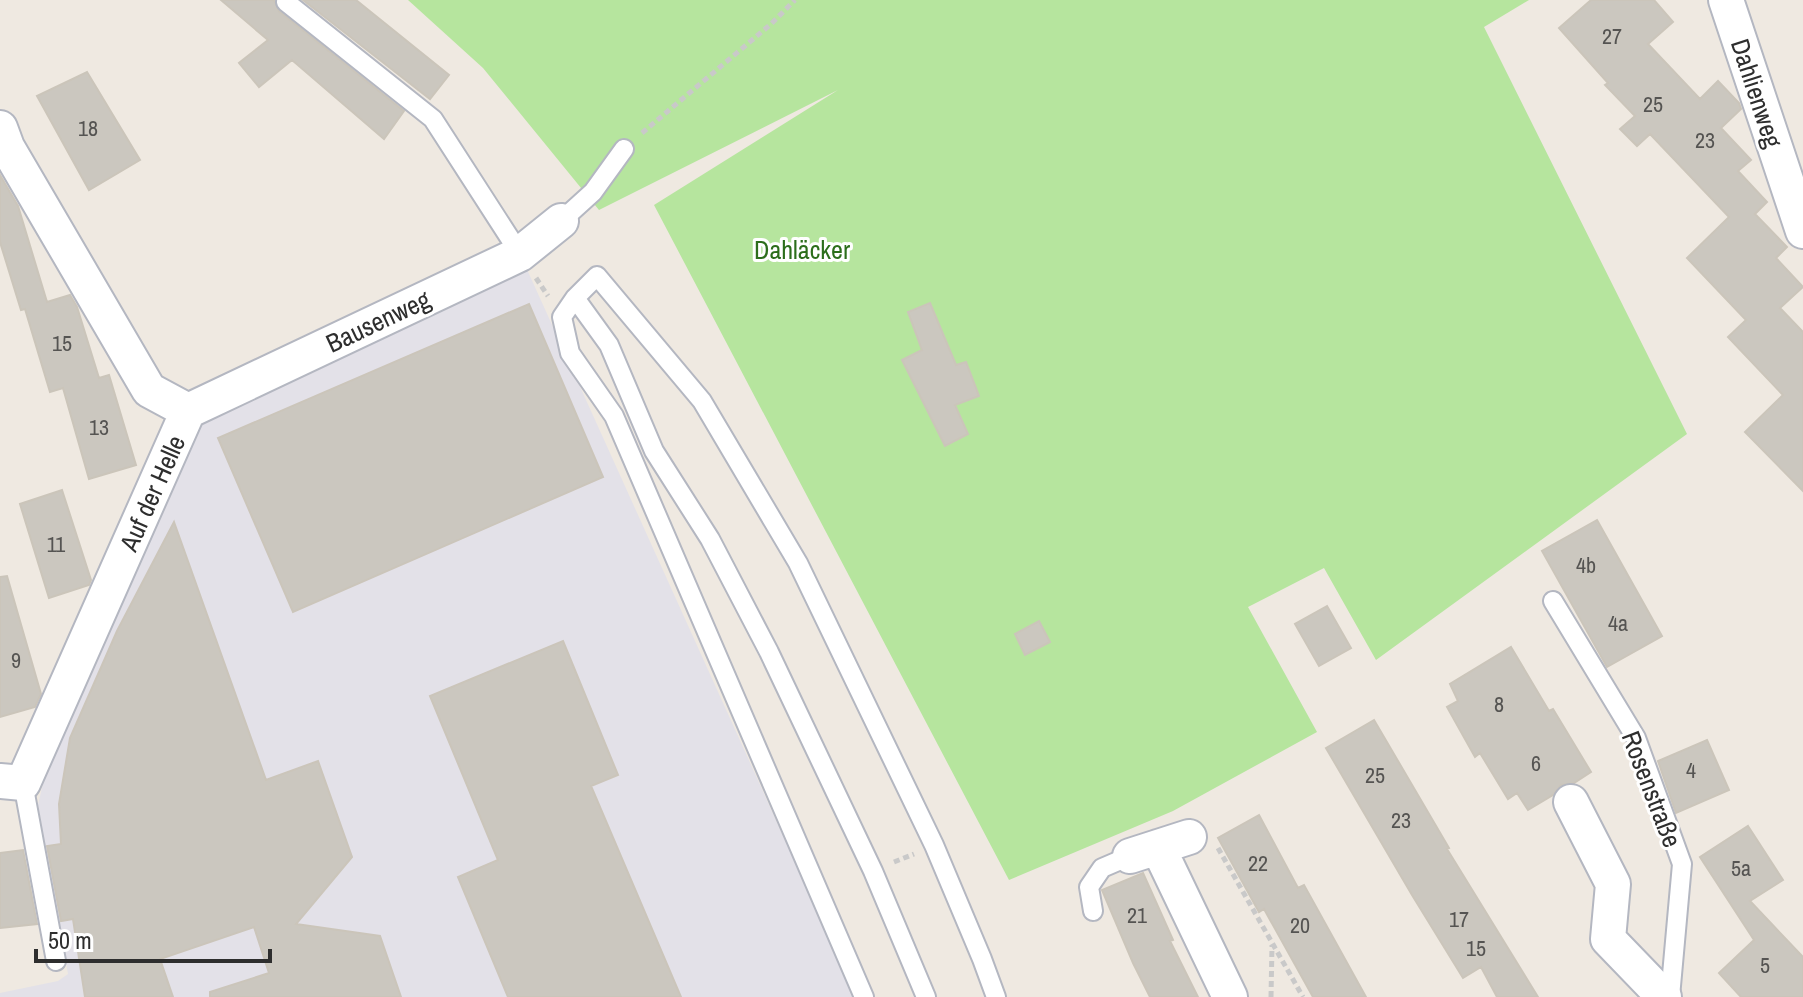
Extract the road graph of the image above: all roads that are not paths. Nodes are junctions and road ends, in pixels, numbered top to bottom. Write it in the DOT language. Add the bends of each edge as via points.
graph roads {
  1 [pos="1726,0"];
  2 [pos="286,2"];
  3 [pos="2,142"];
  4 [pos="624,149"];
  5 [pos="561,221"];
  6 [pos="1803,231"];
  7 [pos="520,254"];
  8 [pos="575,298"];
  9 [pos="188,411"];
  10 [pos="1553,601"];
  11 [pos="11,782"];
  12 [pos="1571,802"];
  13 [pos="1173,845"];
  14 [pos="1093,911"];
  15 [pos="56,961"];
  16 [pos="864,997"];
  17 [pos="926,997"];
  18 [pos="996,997"];
  19 [pos="1230,997"];
  20 [pos="1667,997"];
  1 -- 6 [label="street, Dahlienweg"];
  2 -- 7 [label="lane" via="433,119"];
  3 -- 9 [label="street, Auf der Helle" via="149,390"];
  4 -- 5 [label="lane" via="593,192"];
  5 -- 7 [label="street, Bausenweg"];
  7 -- 9 [label="street, Bausenweg"];
  8 -- 16 [label="lane" via="562,317 570,353 614,416"];
  8 -- 17 [label="lane" via="609,345 654,451 710,539 769,652"];
  8 -- 18 [label="lane" via="597,276 702,401 768,508 934,845"];
  9 -- 11 [label="street, Auf der Helle"];
  10 -- 20 [label="lane, Rosenstraße" via="1636,738 1682,864"];
  11 -- 15 [label="lane"];
  12 -- 20 [label="street, Rosenstraße" via="1613,884 1608,939"];
  13 -- 14 [label="lane" via="1102,868 1089,887"];
  13 -- 19 [label="street"];
}
